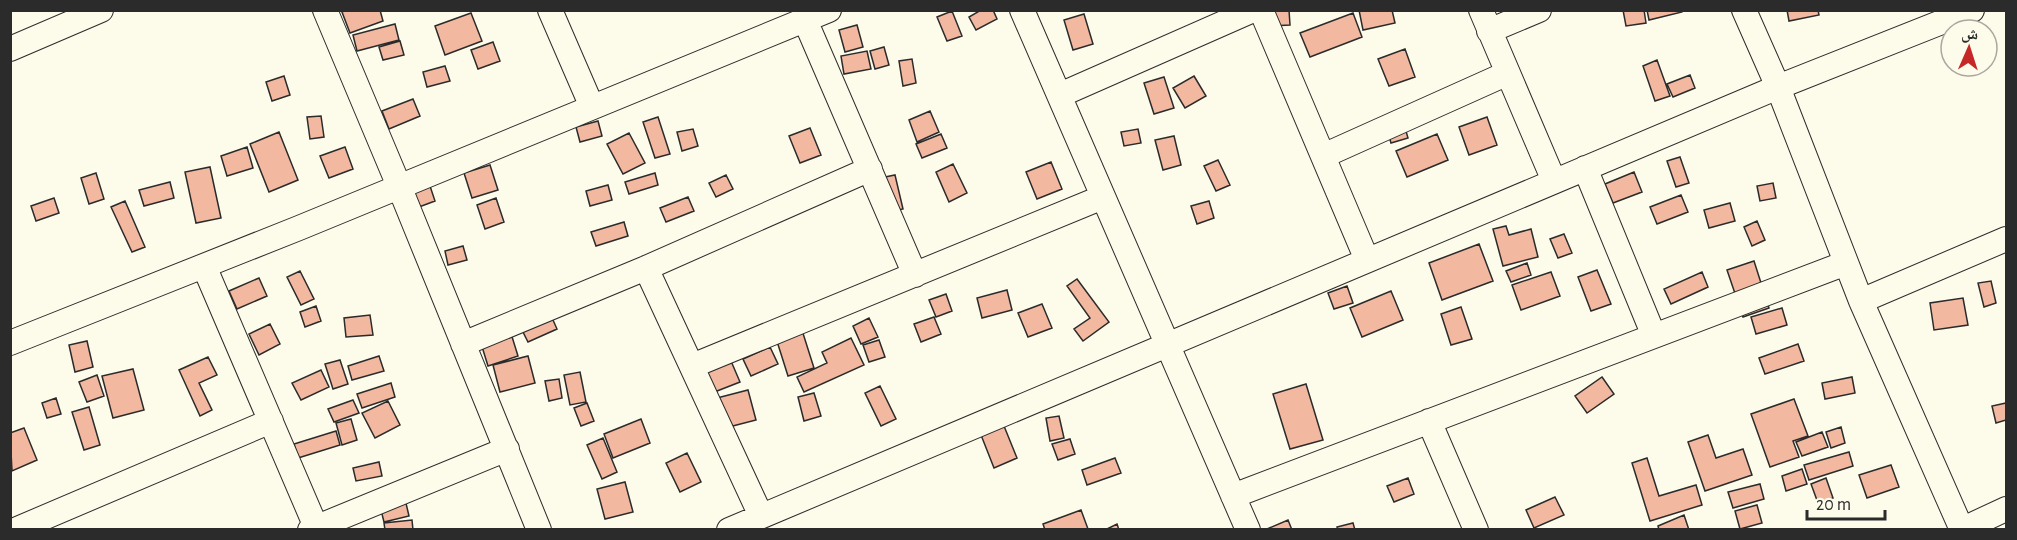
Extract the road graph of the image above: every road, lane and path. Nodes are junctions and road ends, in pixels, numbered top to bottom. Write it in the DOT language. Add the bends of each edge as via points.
graph roads {
  1 [pos="101,10"];
  2 [pos="325,10"];
  3 [pos="550,10"];
  4 [pos="829,10"];
  5 [pos="1022,10"];
  6 [pos="1252,10"];
  7 [pos="1261,10"];
  8 [pos="1539,10"];
  9 [pos="1744,10"];
  10 [pos="1972,10"];
  11 [pos="805,20"];
  12 [pos="1485,21"];
  13 [pos="10,49"];
  14 [pos="1508,73"];
  15 [pos="1778,87"];
  16 [pos="1060,95"];
  17 [pos="592,107"];
  18 [pos="1323,156"];
  19 [pos="1585,168"];
  20 [pos="870,169"];
  21 [pos="1554,181"];
  22 [pos="399,186"];
  23 [pos="1103,197"];
  24 [pos="2007,239"];
  25 [pos="1367,260"];
  26 [pos="1846,263"];
  27 [pos="204,266"];
  28 [pos="646,268"];
  29 [pos="915,275"];
  30 [pos="1861,301"];
  31 [pos="1654,336"];
  32 [pos="10,343"];
  33 [pos="463,344"];
  34 [pos="1166,345"];
  35 [pos="692,366"];
  36 [pos="271,421"];
  37 [pos="1429,421"];
  38 [pos="507,449"];
  39 [pos="1233,496"];
  40 [pos="2007,509"];
  41 [pos="761,516"];
  42 [pos="61,521"];
  43 [pos="313,528"];
  44 [pos="1962,529"];
  45 [pos="15,530"];
  46 [pos="539,530"];
  47 [pos="729,530"];
  48 [pos="1248,530"];
  49 [pos="1476,530"];
  1 -- 13 [label="street"];
  2 -- 22 [label="street"];
  3 -- 17 [label="street"];
  4 -- 11 [label="street"];
  5 -- 16 [label="street"];
  6 -- 16 [label="street"];
  7 -- 18 [label="street"];
  8 -- 12 [label="street"];
  9 -- 15 [label="street"];
  10 -- 15 [label="street"];
  11 -- 17 [label="street"];
  11 -- 20 [label="street"];
  12 -- 14 [label="street"];
  14 -- 18 [label="street"];
  14 -- 21 [label="street"];
  15 -- 19 [label="street"];
  15 -- 26 [label="street"];
  16 -- 23 [label="street"];
  17 -- 22 [label="street"];
  18 -- 25 [label="street"];
  19 -- 21 [label="street"];
  19 -- 31 [label="street"];
  20 -- 28 [label="street"];
  20 -- 29 [label="street"];
  21 -- 25 [label="street"];
  22 -- 27 [label="street"];
  22 -- 33 [label="street"];
  23 -- 29 [label="street"];
  23 -- 34 [label="street"];
  24 -- 30 [label="street"];
  25 -- 34 [label="street"];
  26 -- 30 [label="street"];
  26 -- 31 [label="street"];
  27 -- 32 [label="street"];
  27 -- 36 [label="street"];
  28 -- 33 [label="street"];
  28 -- 35 [label="street"];
  29 -- 35 [label="street"];
  30 -- 44 [label="street"];
  31 -- 37 [label="street"];
  33 -- 38 [label="street"];
  34 -- 39 [label="street"];
  34 -- 41 [label="street"];
  35 -- 41 [label="street"];
  36 -- 42 [label="street"];
  36 -- 43 [label="street"];
  37 -- 39 [label="street"];
  37 -- 49 [label="street"];
  38 -- 43 [label="street"];
  38 -- 46 [label="street"];
  39 -- 48 [label="street"];
  40 -- 44 [label="street"];
  41 -- 47 [label="street"];
  42 -- 45 [label="street"];
}
